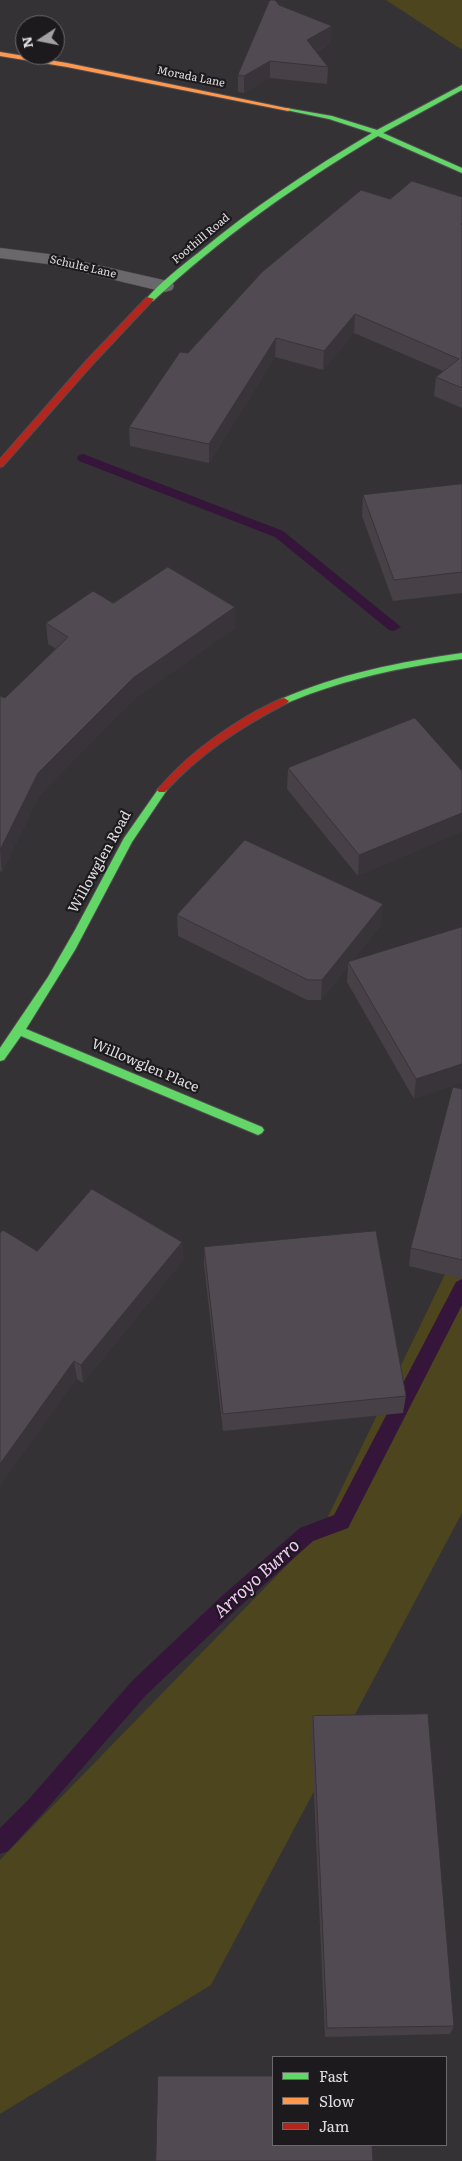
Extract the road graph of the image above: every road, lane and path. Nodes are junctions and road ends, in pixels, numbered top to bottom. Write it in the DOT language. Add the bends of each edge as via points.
graph roads {
  1 [pos="0,54"];
  2 [pos="462,87"];
  3 [pos="375,132"];
  4 [pos="462,171"];
  5 [pos="0,253"];
  6 [pos="165,286"];
  7 [pos="0,464"];
  8 [pos="462,656"];
  9 [pos="19,1031"];
  10 [pos="0,1057"];
  11 [pos="258,1130"];
  1 -- 3 [label="street, Morada Lane" via="330,117"];
  2 -- 3 [label="street, Foothill Road"];
  3 -- 4 [label="street, Morada Lane"];
  3 -- 6 [label="street, Foothill Road" via="269,201 205,250"];
  5 -- 6 [label="street, Schulte Lane" via="48,259"];
  6 -- 7 [label="street, Foothill Road"];
  8 -- 9 [label="street, Willowglen Road" via="400,664 349,676 301,693 256,714 215,741 179,771 148,806 79,933"];
  9 -- 10 [label="street, Willowglen Road"];
  9 -- 11 [label="street, Willowglen Place"];
}
